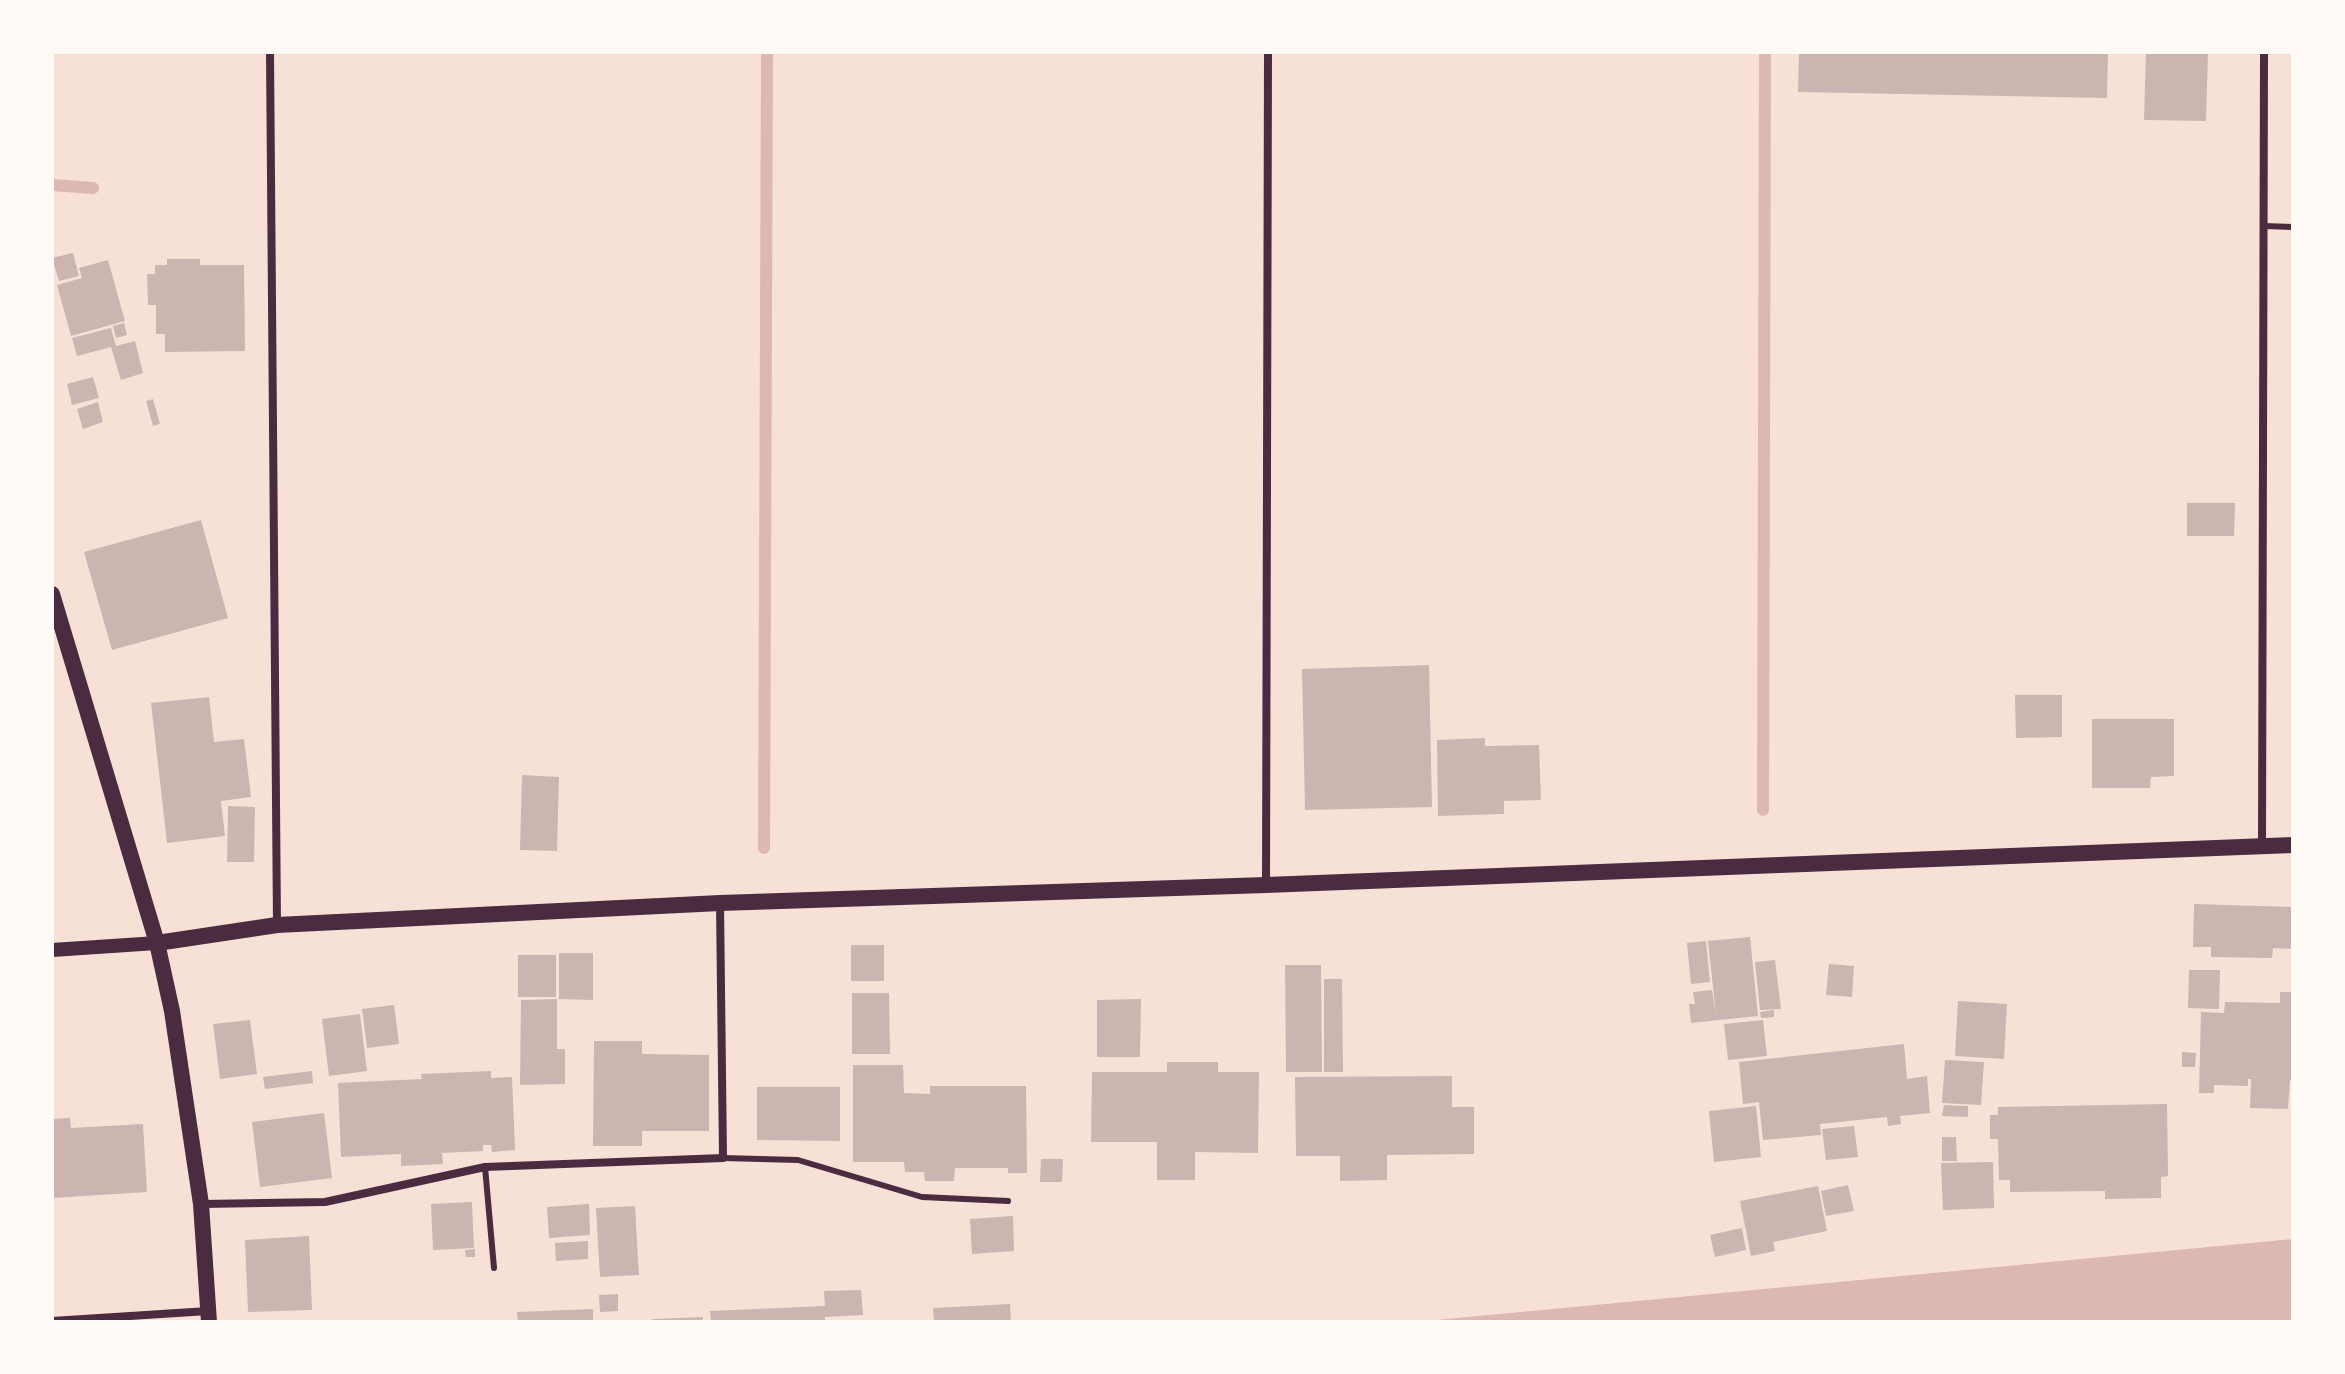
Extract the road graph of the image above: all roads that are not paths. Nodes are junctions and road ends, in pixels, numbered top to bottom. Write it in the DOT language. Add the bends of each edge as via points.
graph roads {
  1 [pos="270,52"];
  2 [pos="1268,52"];
  3 [pos="2264,52"];
  4 [pos="2264,226"];
  5 [pos="2293,227"];
  6 [pos="52,594"];
  7 [pos="2293,845"];
  8 [pos="2262,846"];
  9 [pos="1266,885"];
  10 [pos="720,903"];
  11 [pos="277,925"];
  12 [pos="157,943"];
  13 [pos="52,950"];
  14 [pos="723,1158"];
  15 [pos="485,1167"];
  16 [pos="1008,1201"];
  17 [pos="201,1204"];
  18 [pos="494,1268"];
  19 [pos="209,1316"];
  20 [pos="52,1321"];
  1 -- 11 [label="street"];
  2 -- 9 [label="street"];
  3 -- 4 [label="street"];
  4 -- 5 [label="lane"];
  4 -- 8 [label="street"];
  6 -- 12 [label="main road"];
  7 -- 8 [label="main road"];
  8 -- 9 [label="main road"];
  9 -- 10 [label="main road"];
  10 -- 11 [label="main road"];
  10 -- 14 [label="street"];
  11 -- 12 [label="main road"];
  12 -- 13 [label="street"];
  12 -- 17 [label="main road"];
  14 -- 15 [label="street"];
  14 -- 16 [label="lane" via="798,1160 922,1197"];
  15 -- 17 [label="street" via="325,1202"];
  15 -- 18 [label="lane"];
  17 -- 19 [label="main road"];
  19 -- 20 [label="street"];
}
